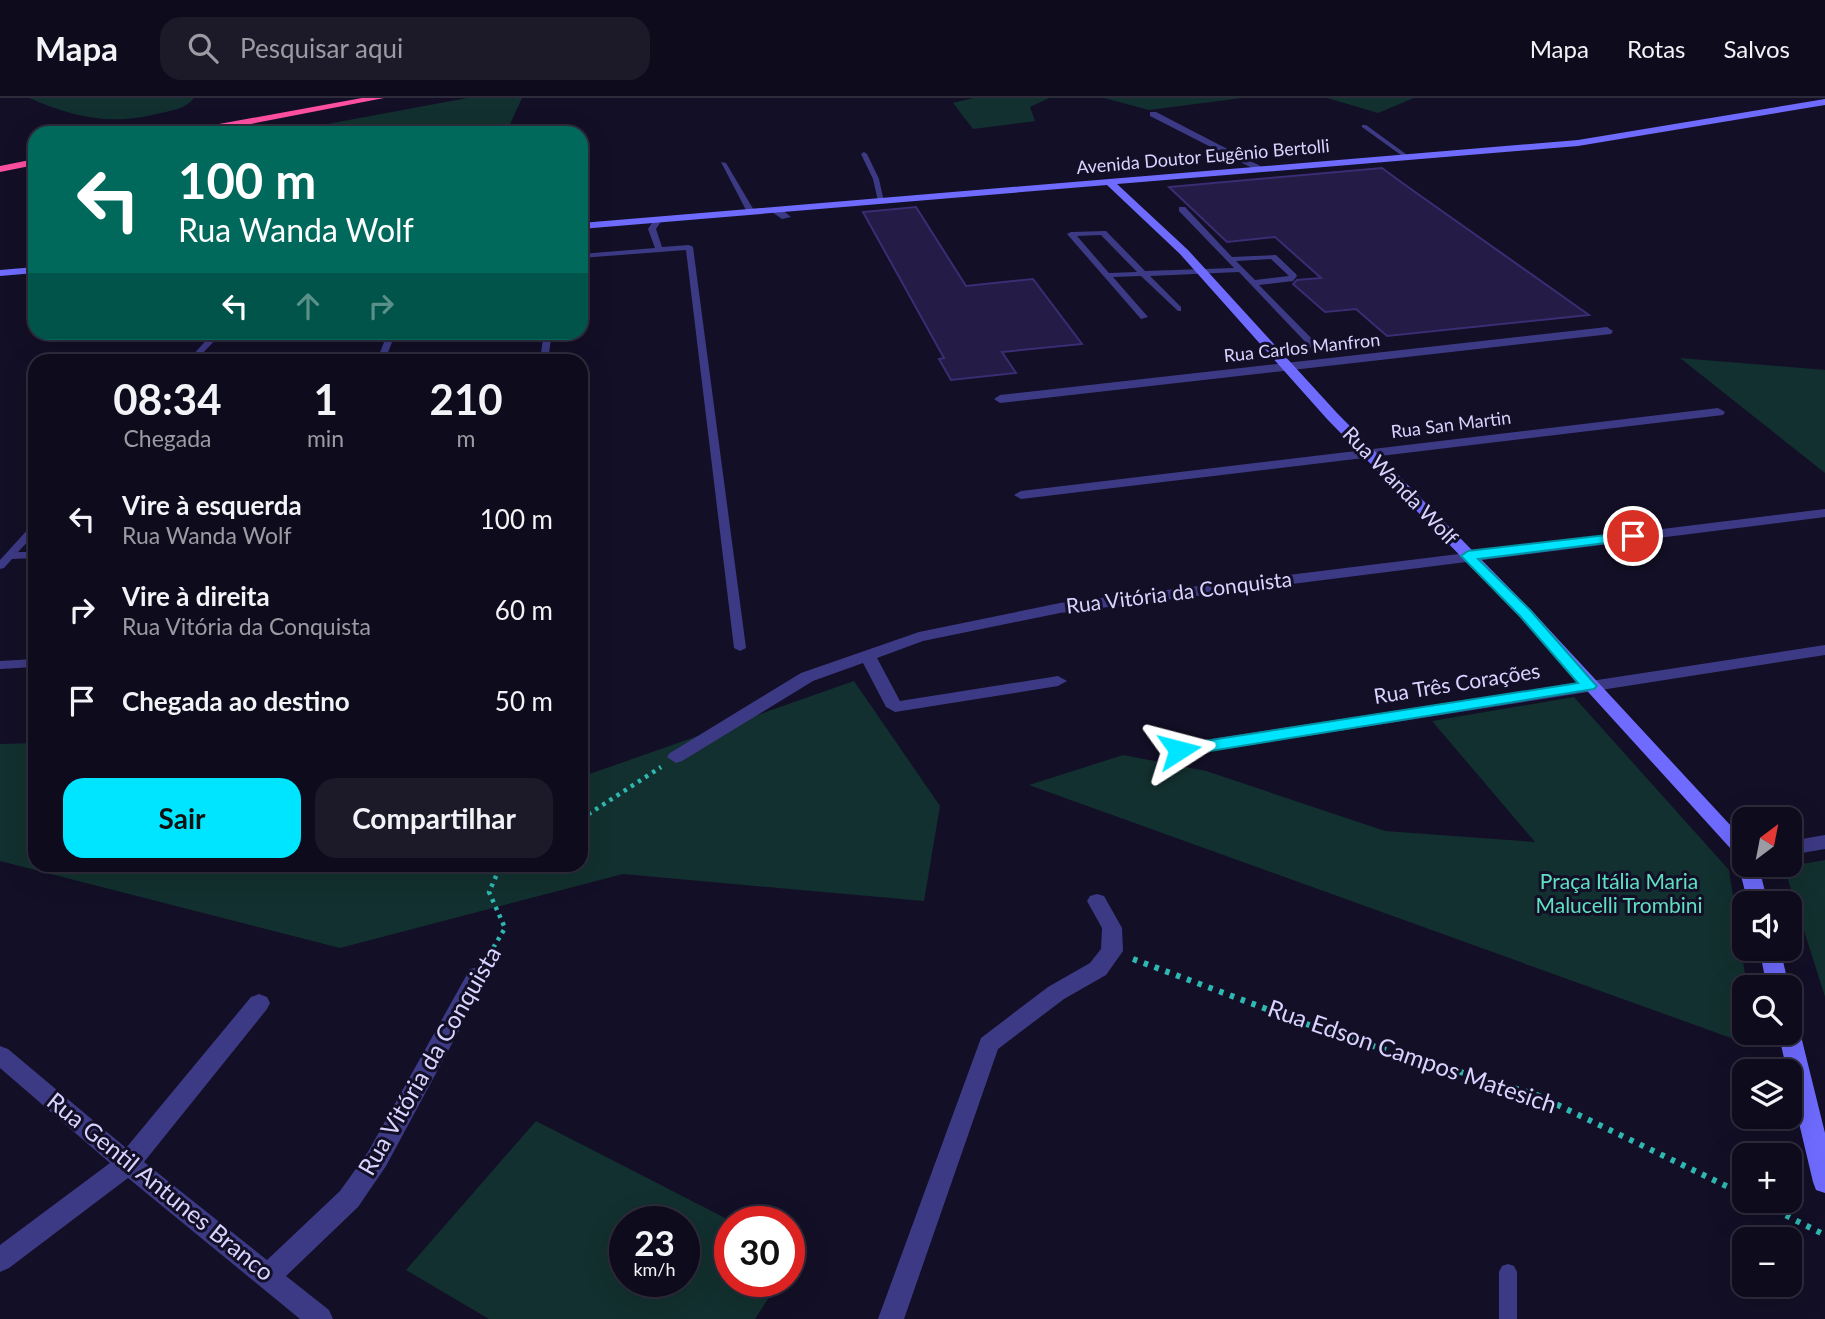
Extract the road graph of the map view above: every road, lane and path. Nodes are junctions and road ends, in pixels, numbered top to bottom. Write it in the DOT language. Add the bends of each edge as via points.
graph roads {
  1 [pos="379,98"];
  2 [pos="1825,102"];
  3 [pos="1153,114"];
  4 [pos="225,126"];
  5 [pos="1364,126"];
  6 [pos="864,154"];
  7 [pos="1407,157"];
  8 [pos="28,163"];
  9 [pos="723,163"];
  10 [pos="0,169"];
  11 [pos="1261,169"];
  12 [pos="1109,182"];
  13 [pos="881,201"];
  14 [pos="1182,209"];
  15 [pos="776,210"];
  16 [pos="751,212"];
  17 [pos="786,218"];
  18 [pos="658,220"];
  19 [pos="588,225"];
  20 [pos="659,248"];
  21 [pos="588,255"];
  22 [pos="1230,259"];
  23 [pos="1240,270"];
  24 [pos="28,271"];
  25 [pos="1202,271"];
  26 [pos="0,273"];
  27 [pos="1145,273"];
  28 [pos="1107,275"];
  29 [pos="1253,283"];
  30 [pos="1178,309"];
  31 [pos="1144,317"];
  32 [pos="1607,331"];
  33 [pos="211,340"];
  34 [pos="1316,348"];
  35 [pos="198,354"];
  36 [pos="1288,367"];
  37 [pos="1000,399"];
  38 [pos="1718,412"];
  39 [pos="1370,454"];
  40 [pos="1021,495"];
  41 [pos="1825,513"];
  42 [pos="28,536"];
  43 [pos="28,555"];
  44 [pos="9,556"];
  45 [pos="1468,556"];
  46 [pos="0,566"];
  47 [pos="740,648"];
  48 [pos="1825,650"];
  49 [pos="867,654"];
  50 [pos="28,664"];
  51 [pos="0,666"];
  52 [pos="1058,681"];
  53 [pos="1589,686"];
  54 [pos="1179,750"];
  55 [pos="676,757"];
  56 [pos="588,814"];
  57 [pos="1732,840"];
  58 [pos="1825,842"];
  59 [pos="1802,846"];
  60 [pos="500,872"];
  61 [pos="1097,901"];
  62 [pos="1112,951"];
  63 [pos="478,975"];
  64 [pos="259,1003"];
  65 [pos="1792,1045"];
  66 [pos="0,1055"];
  67 [pos="128,1164"];
  68 [pos="1825,1182"];
  69 [pos="1732,1189"];
  70 [pos="1781,1213"];
  71 [pos="1825,1235"];
  72 [pos="0,1260"];
  73 [pos="1508,1272"];
  74 [pos="268,1276"];
  75 [pos="320,1319"];
  76 [pos="891,1319"];
  77 [pos="1508,1319"];
  1 -- 4 [label="highway"];
  2 -- 7 [label="street, Avenida Doutor Eugênio Bertolli" via="1588,142"];
  3 -- 11 [label="street"];
  5 -- 7 [label="lane"];
  6 -- 13 [label="lane"];
  7 -- 11 [label="street, Avenida Doutor Eugênio Bertolli"];
  8 -- 10 [label="highway"];
  9 -- 16 [label="lane"];
  11 -- 12 [label="street, Avenida Doutor Eugênio Bertolli"];
  12 -- 13 [label="street, Avenida Doutor Eugênio Bertolli"];
  12 -- 25 [label="street, Rua Wanda Wolf"];
  13 -- 15 [label="street, Avenida Doutor Eugênio Bertolli"];
  14 -- 22 [label="lane"];
  15 -- 16 [label="street, Avenida Doutor Eugênio Bertolli"];
  15 -- 17 [label="street"];
  16 -- 18 [label="street, Avenida Doutor Eugênio Bertolli"];
  18 -- 19 [label="street, Avenida Doutor Eugênio Bertolli"];
  18 -- 20 [label="lane" via="652,229"];
  20 -- 21 [label="lane"];
  20 -- 47 [label="lane" via="689,247"];
  22 -- 23 [label="lane"];
  22 -- 29 [label="lane" via="1273,257 1293,276"];
  23 -- 25 [label="lane"];
  23 -- 29 [label="lane"];
  24 -- 26 [label="street"];
  25 -- 27 [label="lane"];
  25 -- 36 [label="street, Rua Wanda Wolf"];
  27 -- 28 [label="lane"];
  27 -- 28 [label="lane" via="1102,233 1071,234"];
  27 -- 30 [label="lane"];
  28 -- 31 [label="lane"];
  29 -- 34 [label="lane"];
  32 -- 36 [label="street, Rua Carlos Manfron"];
  33 -- 35 [label="lane"];
  36 -- 37 [label="street, Rua Carlos Manfron"];
  36 -- 39 [label="street, Rua Wanda Wolf"];
  38 -- 39 [label="street, Rua San Martin"];
  39 -- 40 [label="street, Rua San Martin"];
  39 -- 45 [label="street, Rua Wanda Wolf"];
  41 -- 45 [label="street, Rua Vitória da Conquista"];
  42 -- 44 [label="lane"];
  43 -- 44 [label="lane"];
  44 -- 46 [label="lane"];
  45 -- 49 [label="street, Rua Vitória da Conquista" via="1060,608 919,637"];
  45 -- 53 [label="street, Rua Wanda Wolf"];
  48 -- 53 [label="street, Rua Três Corações"];
  49 -- 52 [label="street" via="895,707"];
  49 -- 55 [label="street, Rua Vitória da Conquista" via="807,677"];
  50 -- 51 [label="lane"];
  53 -- 54 [label="street, Rua Três Corações"];
  53 -- 57 [label="street, Rua Wanda Wolf"];
  55 -- 56 [label="path"];
  58 -- 59 [label="street"];
  60 -- 63 [label="path, Rua Vitória da Conquista" via="489,892 505,928"];
  61 -- 62 [label="street" via="1112,928"];
  62 -- 69 [label="path, Rua Edson Campos Matesich" via="1336,1035 1537,1095"];
  62 -- 76 [label="street" via="1098,969 1056,993 989,1044"];
  63 -- 74 [label="street, Rua Vitória da Conquista" via="377,1159 349,1199"];
  64 -- 67 [label="street"];
  65 -- 68 [label="street"];
  66 -- 67 [label="street, Rua Gentil Antunes Branco"];
  67 -- 72 [label="street"];
  67 -- 74 [label="street, Rua Gentil Antunes Branco"];
  70 -- 71 [label="path"];
  73 -- 77 [label="lane"];
  74 -- 75 [label="street, Rua Gentil Antunes Branco"];
}
